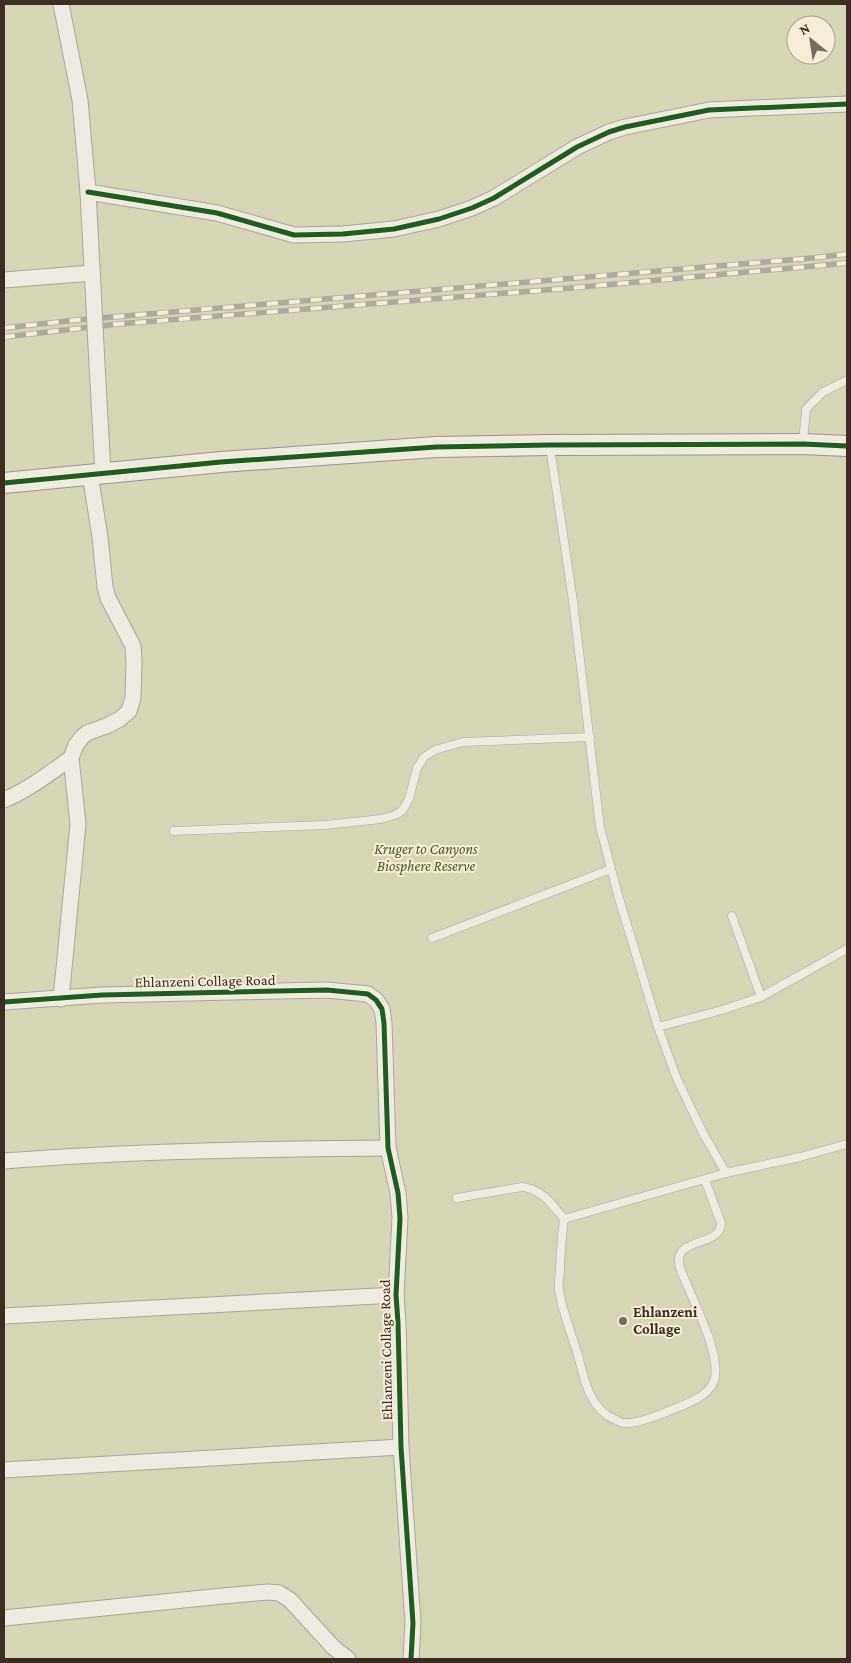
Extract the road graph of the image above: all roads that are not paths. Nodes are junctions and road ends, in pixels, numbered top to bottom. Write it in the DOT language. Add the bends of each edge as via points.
graph roads {
  1 [pos="61,4"];
  2 [pos="847,104"];
  3 [pos="88,192"];
  4 [pos="4,280"];
  5 [pos="92,280"];
  6 [pos="847,380"];
  7 [pos="803,444"];
  8 [pos="550,445"];
  9 [pos="847,446"];
  10 [pos="97,474"];
  11 [pos="4,483"];
  12 [pos="590,737"];
  13 [pos="71,758"];
  14 [pos="4,800"];
  15 [pos="174,831"];
  16 [pos="611,869"];
  17 [pos="732,916"];
  18 [pos="432,938"];
  19 [pos="847,949"];
  20 [pos="761,997"];
  21 [pos="60,999"];
  22 [pos="4,1002"];
  23 [pos="658,1027"];
  24 [pos="847,1144"];
  25 [pos="388,1148"];
  26 [pos="4,1162"];
  27 [pos="726,1173"];
  28 [pos="705,1180"];
  29 [pos="457,1198"];
  30 [pos="564,1219"];
  31 [pos="396,1295"];
  32 [pos="4,1316"];
  33 [pos="401,1447"];
  34 [pos="4,1470"];
  35 [pos="4,1618"];
  36 [pos="348,1659"];
  37 [pos="412,1659"];
  1 -- 3 [label="street" via="80,100"];
  2 -- 3 [label="street" via="709,110 625,126 577,147 472,208 394,229 294,235 217,212"];
  3 -- 5 [label="street"];
  4 -- 5 [label="street"];
  5 -- 10 [label="street, bridge"];
  6 -- 7 [label="lane" via="823,392 806,409"];
  7 -- 8 [label="street"];
  7 -- 9 [label="street"];
  8 -- 10 [label="street" via="436,447"];
  8 -- 12 [label="lane"];
  10 -- 11 [label="street"];
  10 -- 13 [label="street" via="105,587 133,646 133,698 129,711 120,718 87,732 76,745"];
  12 -- 15 [label="lane" via="463,742 435,750 416,768 409,800 402,811 381,819 325,825"];
  12 -- 16 [label="lane" via="600,827"];
  13 -- 14 [label="street"];
  13 -- 21 [label="street" via="78,824"];
  16 -- 18 [label="lane"];
  16 -- 23 [label="lane"];
  17 -- 20 [label="lane"];
  19 -- 20 [label="lane"];
  20 -- 23 [label="lane"];
  21 -- 22 [label="street, Ehlanzeni Collage Road"];
  21 -- 25 [label="street, Ehlanzeni Collage Road" via="327,990 368,994 382,1009 384,1023"];
  23 -- 27 [label="lane" via="677,1079"];
  24 -- 27 [label="lane"];
  25 -- 26 [label="street" via="165,1151"];
  25 -- 31 [label="street, Ehlanzeni Collage Road" via="400,1218"];
  27 -- 28 [label="lane"];
  28 -- 30 [label="lane"];
  28 -- 30 [label="lane" via="722,1223 721,1228 714,1236 685,1248 679,1260 712,1347 714,1380 707,1391 692,1400 650,1418 624,1423 609,1417 597,1408 588,1391 559,1290"];
  29 -- 30 [label="lane" via="532,1188 544,1195"];
  31 -- 32 [label="street"];
  31 -- 33 [label="street, Ehlanzeni Collage Road"];
  33 -- 34 [label="street"];
  33 -- 37 [label="street, Ehlanzeni Collage Road" via="413,1624"];
  35 -- 36 [label="street" via="279,1593 290,1600"];
}
